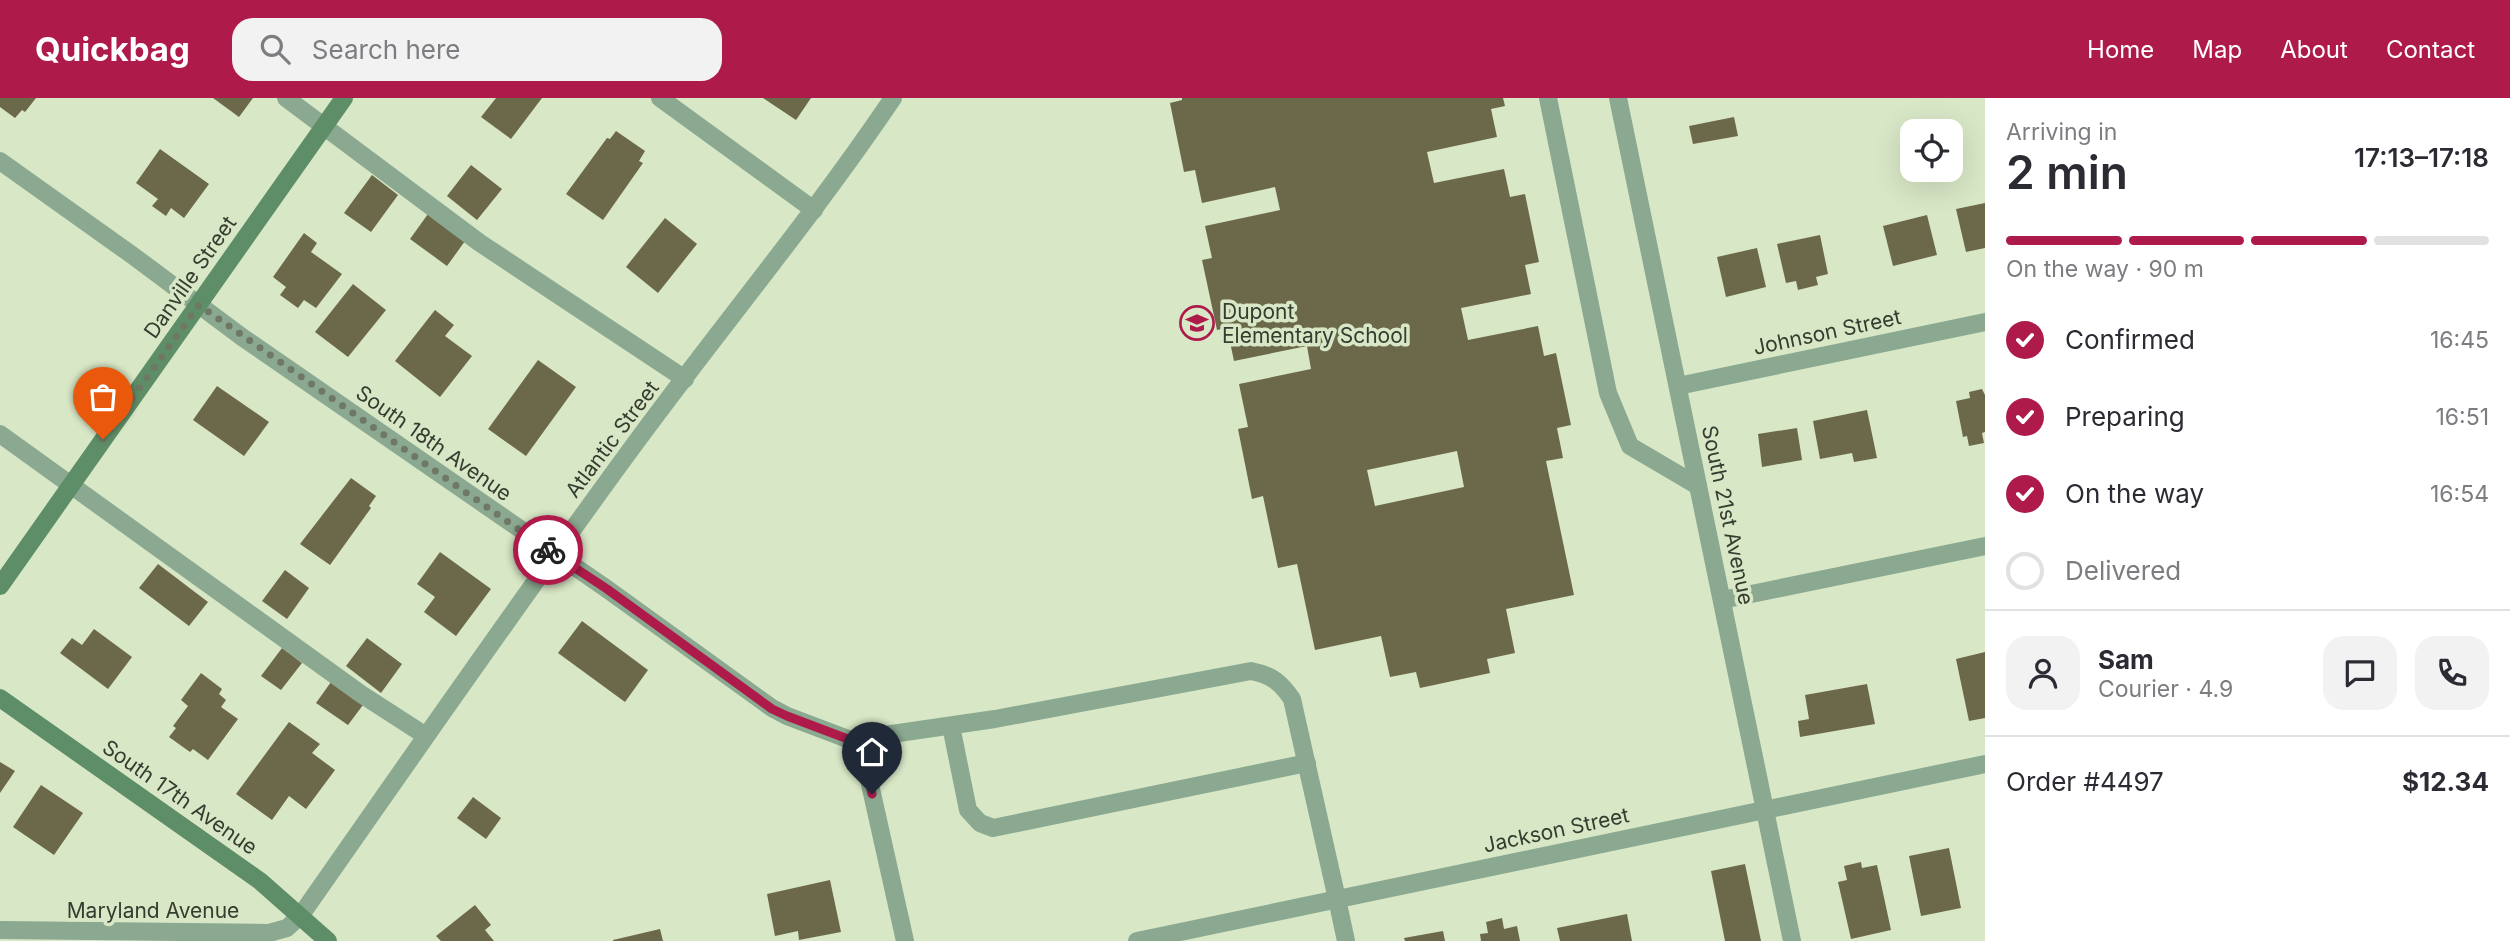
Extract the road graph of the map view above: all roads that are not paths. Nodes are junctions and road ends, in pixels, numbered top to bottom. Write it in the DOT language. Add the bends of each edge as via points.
graph roads {
  1 [pos="286,98"];
  2 [pos="344,98"];
  3 [pos="660,98"];
  4 [pos="893,98"];
  5 [pos="1548,98"];
  6 [pos="1618,98"];
  7 [pos="324,126"];
  8 [pos="0,161"];
  9 [pos="814,210"];
  10 [pos="199,305"];
  11 [pos="1985,322"];
  12 [pos="685,379"];
  13 [pos="1678,386"];
  14 [pos="0,434"];
  15 [pos="72,484"];
  16 [pos="1698,486"];
  17 [pos="1985,545"];
  18 [pos="554,555"];
  19 [pos="0,586"];
  20 [pos="1722,600"];
  21 [pos="0,698"];
  22 [pos="951,726"];
  23 [pos="426,736"];
  24 [pos="861,744"];
  25 [pos="1307,763"];
  26 [pos="1985,764"];
  27 [pos="1765,810"];
  28 [pos="1337,899"];
  29 [pos="301,915"];
  30 [pos="0,930"];
  31 [pos="46,937"];
  32 [pos="328,941"];
  33 [pos="905,941"];
  34 [pos="1137,941"];
  35 [pos="1346,941"];
  36 [pos="1793,941"];
  1 -- 7 [label="street"];
  2 -- 7 [label="street, Danville Street"];
  3 -- 9 [label="street"];
  4 -- 9 [label="street, Atlantic Street"];
  5 -- 16 [label="street" via="1608,393 1630,446"];
  6 -- 13 [label="street, South 21st Avenue"];
  7 -- 10 [label="street, Danville Street"];
  7 -- 12 [label="street" via="480,243"];
  8 -- 10 [label="street, South 18th Avenue"];
  9 -- 12 [label="street, Atlantic Street"];
  10 -- 15 [label="street, Danville Street"];
  10 -- 18 [label="street, South 18th Avenue"];
  11 -- 13 [label="street, Johnson Street"];
  12 -- 18 [label="street, Atlantic Street"];
  13 -- 16 [label="street, South 21st Avenue"];
  14 -- 15 [label="street"];
  15 -- 19 [label="street, Danville Street"];
  15 -- 23 [label="street"];
  16 -- 20 [label="street, South 21st Avenue"];
  17 -- 20 [label="street"];
  18 -- 23 [label="street, Atlantic Street"];
  18 -- 24 [label="street, South 18th Avenue" via="772,709"];
  20 -- 27 [label="street, South 21st Avenue"];
  21 -- 29 [label="street, South 17th Avenue" via="260,881"];
  22 -- 24 [label="street" via="871,737"];
  22 -- 25 [label="street" via="1251,671 1282,684 1292,699"];
  22 -- 25 [label="street" via="968,810 980,823 993,828"];
  23 -- 29 [label="street, Atlantic Street"];
  24 -- 33 [label="street"];
  25 -- 28 [label="street"];
  26 -- 27 [label="street, Jackson Street"];
  27 -- 28 [label="street, Jackson Street"];
  27 -- 36 [label="street, South 21st Avenue"];
  28 -- 34 [label="street, Jackson Street"];
  28 -- 35 [label="street"];
  29 -- 31 [label="street, Maryland Avenue" via="287,928 268,933"];
  29 -- 32 [label="street, South 17th Avenue"];
  30 -- 31 [label="street, Maryland Avenue"];
}
